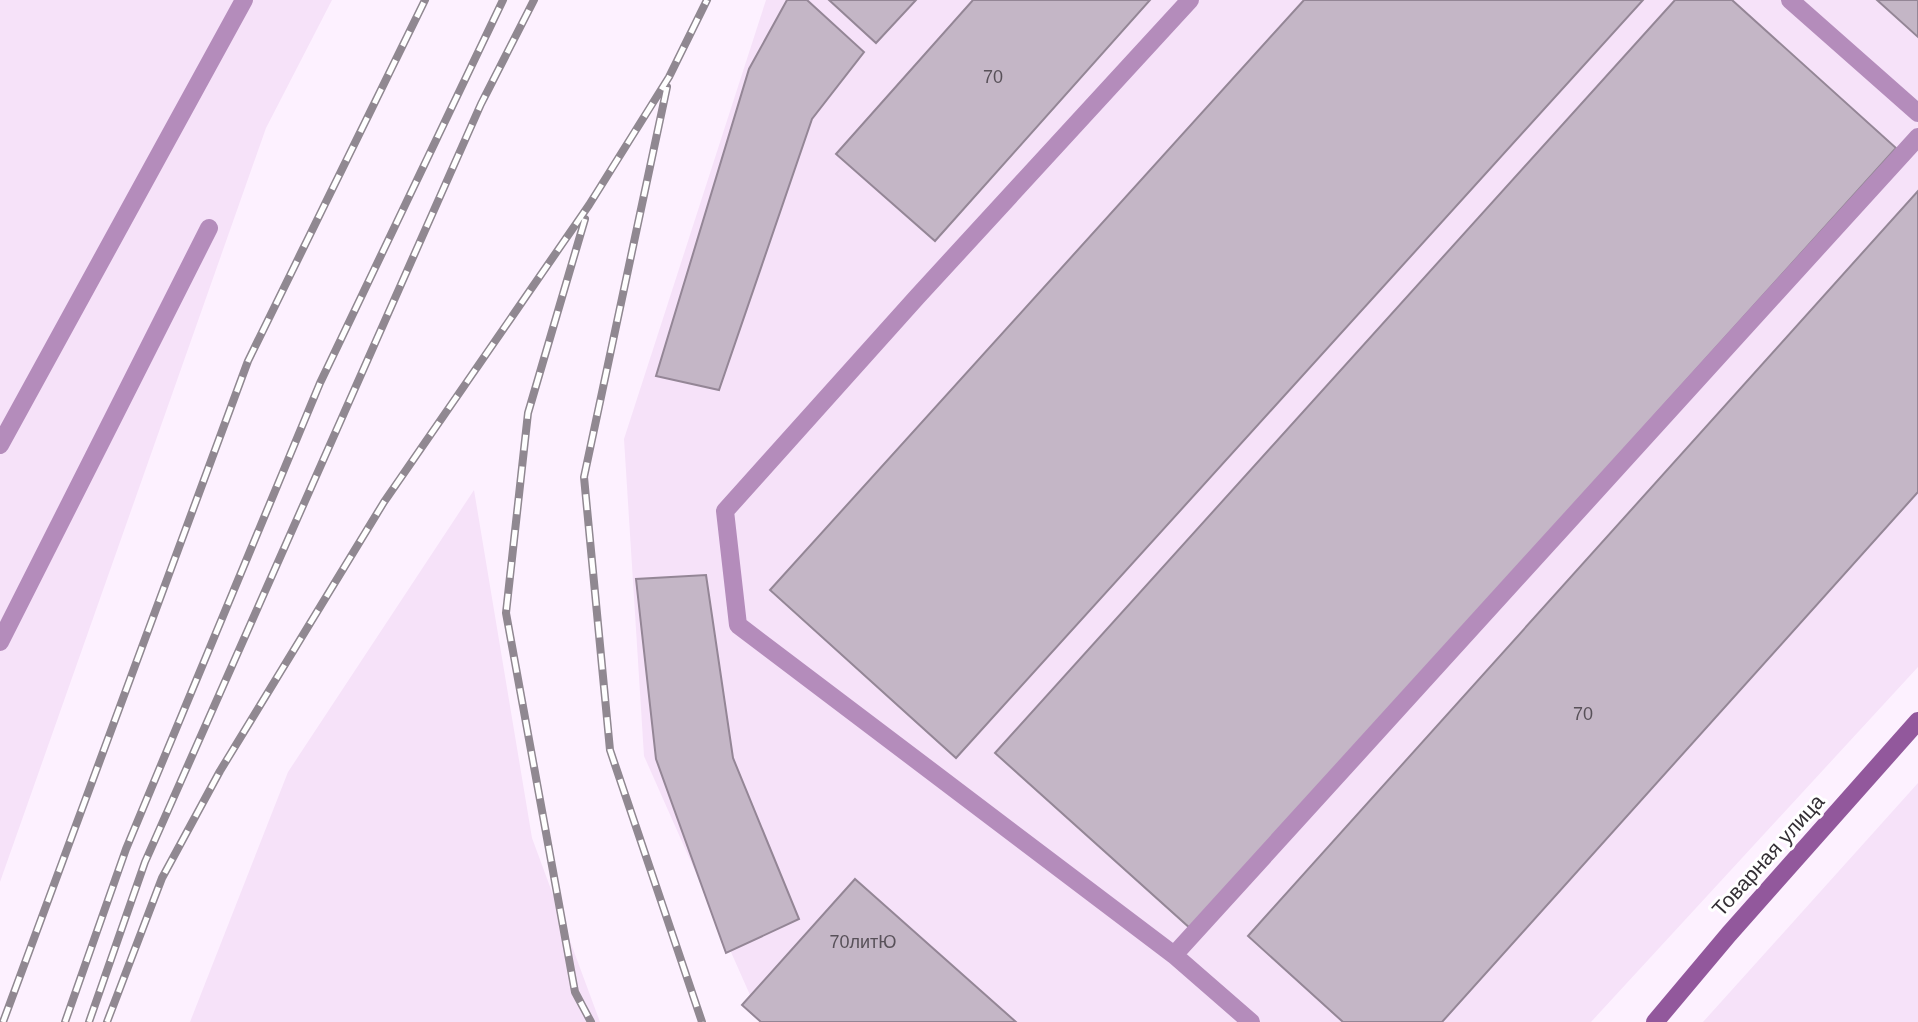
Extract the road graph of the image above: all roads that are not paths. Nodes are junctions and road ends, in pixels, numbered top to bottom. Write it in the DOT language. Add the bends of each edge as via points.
graph roads {
  1 [pos="244,0"];
  2 [pos="1189,0"];
  3 [pos="1790,0"];
  4 [pos="1918,113"];
  5 [pos="1918,137"];
  6 [pos="209,228"];
  7 [pos="0,445"];
  8 [pos="0,642"];
  9 [pos="1918,721"];
  10 [pos="1174,956"];
  11 [pos="1251,1022"];
  12 [pos="1655,1022"];
  1 -- 7 [label="lane"];
  2 -- 10 [label="lane" via="725,511 737,625"];
  3 -- 4 [label="lane"];
  5 -- 10 [label="lane"];
  6 -- 8 [label="lane"];
  9 -- 12 [label="street, Товарная улица"];
  10 -- 11 [label="lane"];
}
